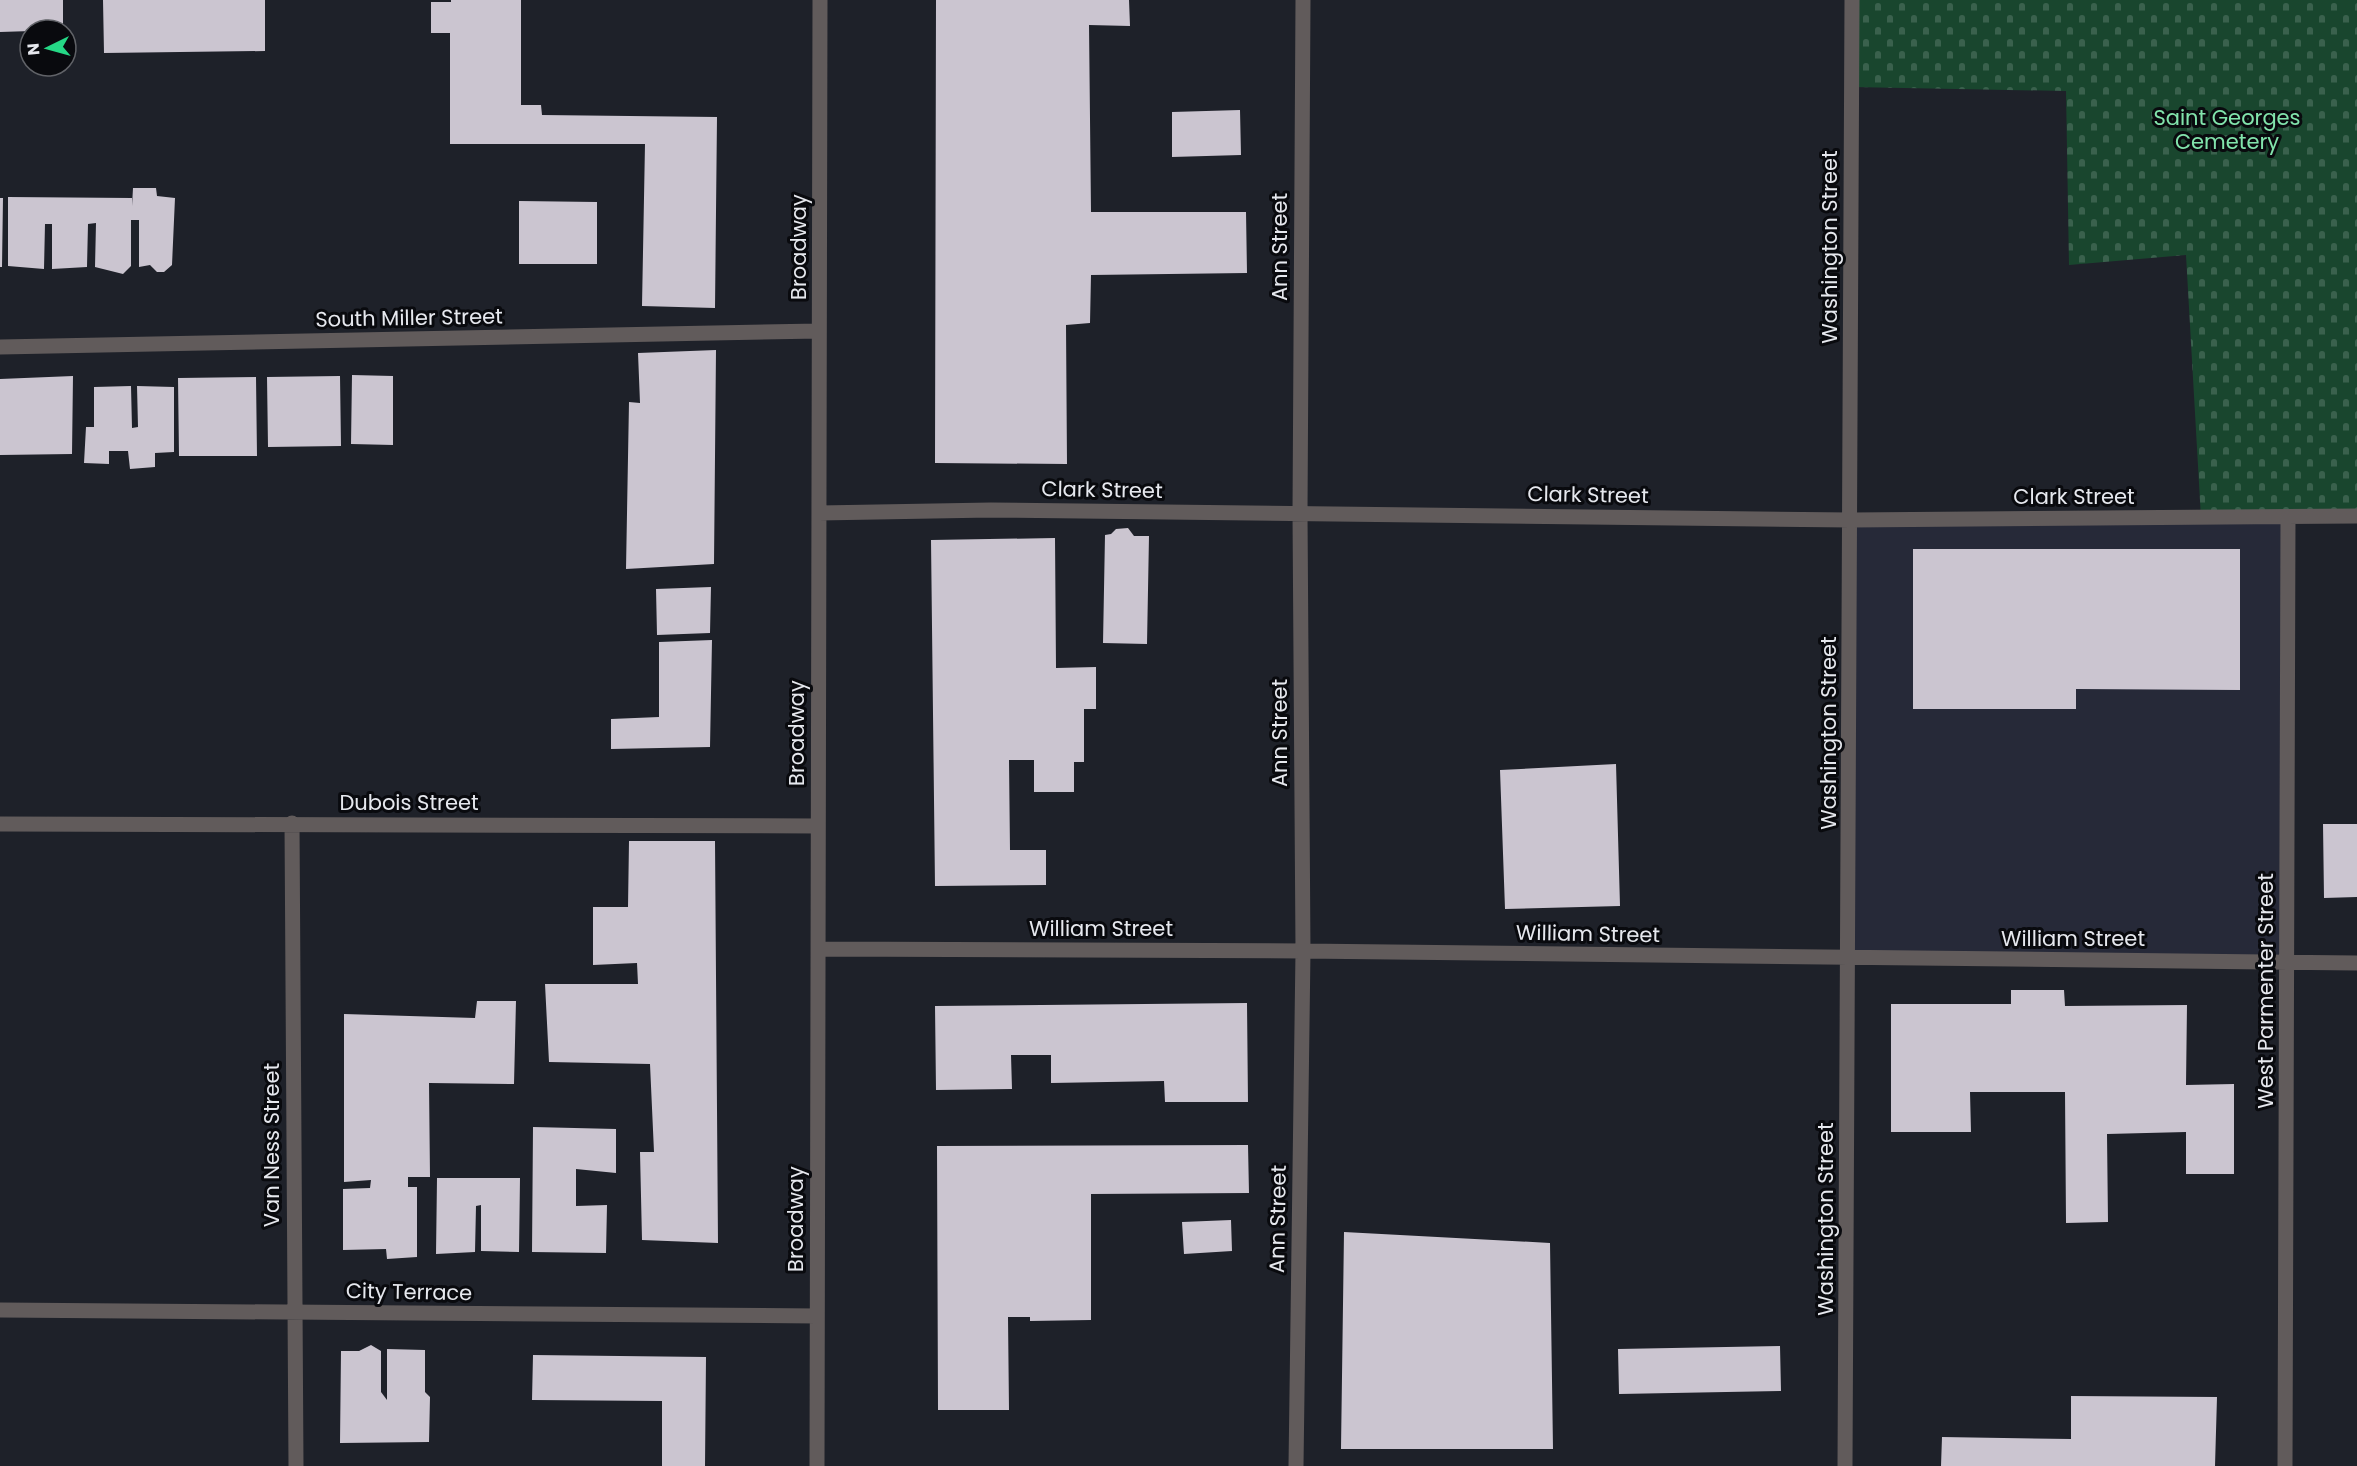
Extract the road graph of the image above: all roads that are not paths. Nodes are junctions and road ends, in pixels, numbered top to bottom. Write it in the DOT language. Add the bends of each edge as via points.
graph roads {
  1 [pos="820,0"];
  2 [pos="1303,0"];
  3 [pos="1852,0"];
  4 [pos="819,331"];
  5 [pos="0,347"];
  6 [pos="819,513"];
  7 [pos="1300,513"];
  8 [pos="2357,516"];
  9 [pos="2288,517"];
  10 [pos="1851,520"];
  11 [pos="291,823"];
  12 [pos="0,824"];
  13 [pos="818,826"];
  14 [pos="818,949"];
  15 [pos="1303,951"];
  16 [pos="1849,959"];
  17 [pos="2287,961"];
  18 [pos="2357,963"];
  19 [pos="0,1310"];
  20 [pos="294,1312"];
  21 [pos="817,1316"];
  22 [pos="296,1466"];
  23 [pos="817,1466"];
  24 [pos="1296,1466"];
  25 [pos="1845,1466"];
  26 [pos="2285,1466"];
  1 -- 4 [label="street, Broadway"];
  2 -- 7 [label="street, Ann Street"];
  3 -- 10 [label="street, Washington Street"];
  4 -- 5 [label="street, South Miller Street"];
  4 -- 6 [label="street, Broadway"];
  6 -- 7 [label="street, Clark Street"];
  6 -- 13 [label="street, Broadway"];
  7 -- 10 [label="street, Clark Street"];
  7 -- 15 [label="street, Ann Street"];
  8 -- 9 [label="street, Clark Street"];
  9 -- 10 [label="street, Clark Street"];
  9 -- 17 [label="street, West Parmenter Street"];
  10 -- 16 [label="street, Washington Street"];
  11 -- 12 [label="street, Dubois Street"];
  11 -- 13 [label="street, Dubois Street"];
  11 -- 20 [label="street, Van Ness Street"];
  13 -- 14 [label="street, Broadway"];
  14 -- 15 [label="street, William Street"];
  14 -- 21 [label="street, Broadway"];
  15 -- 16 [label="street, William Street"];
  15 -- 24 [label="street, Ann Street"];
  16 -- 17 [label="street, William Street"];
  16 -- 25 [label="street, Washington Street"];
  17 -- 18 [label="street, William Street"];
  17 -- 26 [label="street, West Parmenter Street"];
  19 -- 20 [label="street, City Terrace"];
  20 -- 21 [label="street, City Terrace"];
  20 -- 22 [label="street, Van Ness Street"];
  21 -- 23 [label="street, Broadway"];
}
